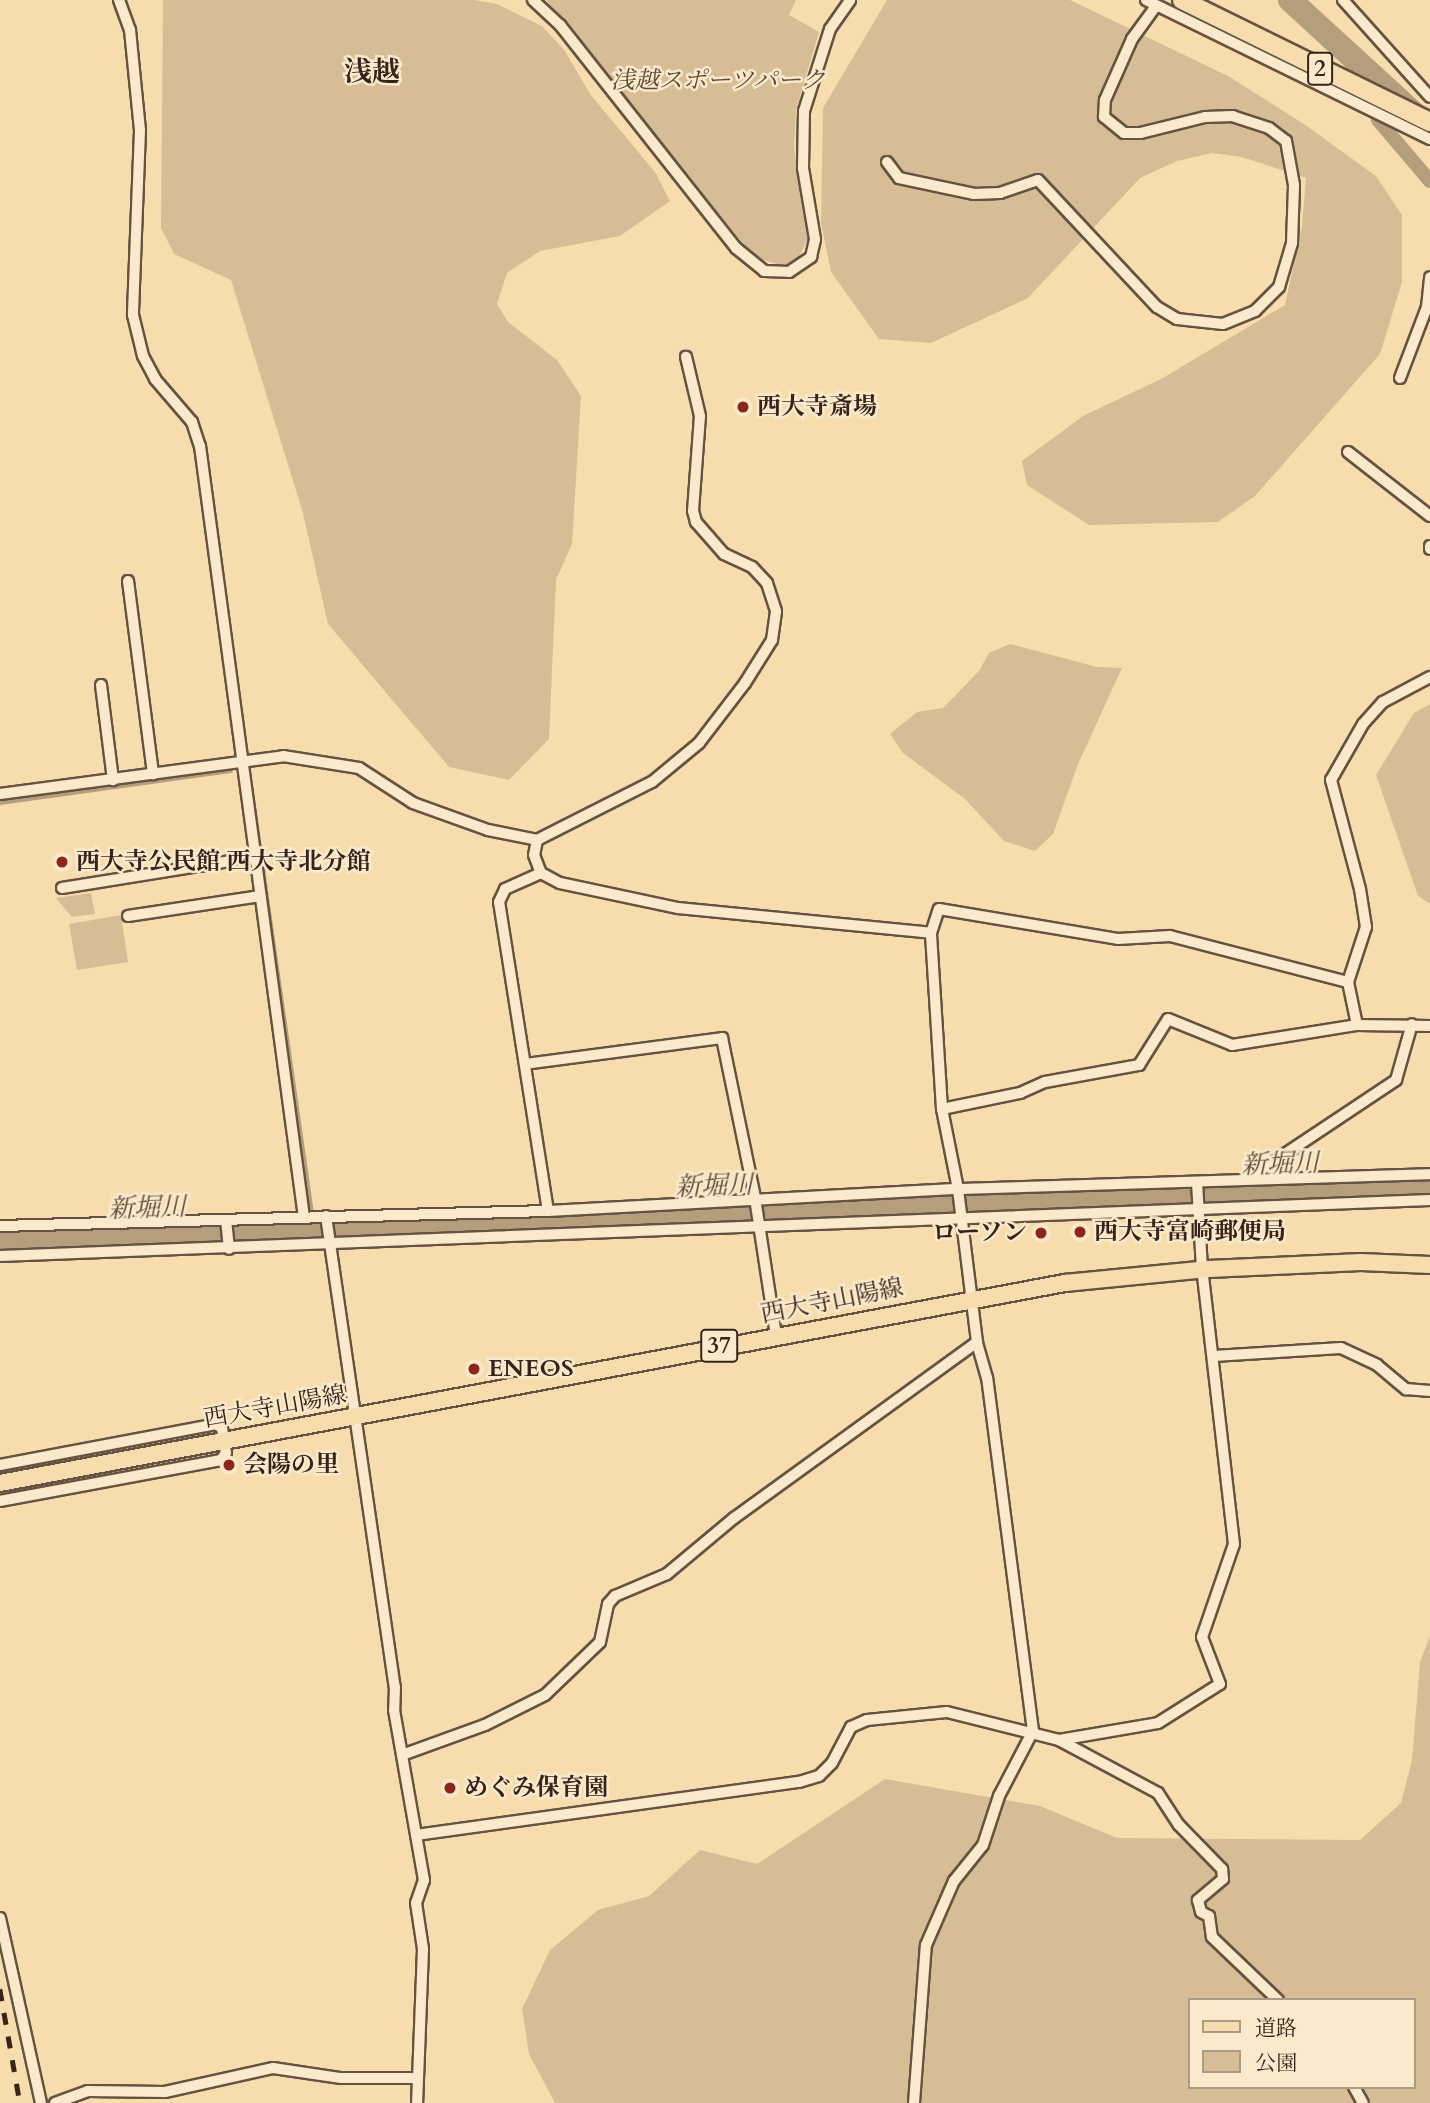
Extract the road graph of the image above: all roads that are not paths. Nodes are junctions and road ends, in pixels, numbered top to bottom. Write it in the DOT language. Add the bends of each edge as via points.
graph roads {
  1 [pos="119,0"];
  2 [pos="533,0"];
  3 [pos="850,0"];
  4 [pos="1182,0"];
  5 [pos="1343,0"];
  6 [pos="1151,3"];
  7 [pos="1208,23"];
  8 [pos="1430,97"];
  9 [pos="1430,122"];
  10 [pos="1430,139"];
  11 [pos="887,162"];
  12 [pos="1430,278"];
  13 [pos="685,357"];
  14 [pos="1400,378"];
  15 [pos="1348,452"];
  16 [pos="1430,516"];
  17 [pos="128,580"];
  18 [pos="1430,677"];
  19 [pos="101,685"];
  20 [pos="242,762"];
  21 [pos="153,774"];
  22 [pos="113,780"];
  23 [pos="0,794"];
  24 [pos="537,841"];
  25 [pos="255,857"];
  26 [pos="541,873"];
  27 [pos="62,888"];
  28 [pos="260,896"];
  29 [pos="128,916"];
  30 [pos="931,933"];
  31 [pos="1348,982"];
  32 [pos="1412,1024"];
  33 [pos="1357,1025"];
  34 [pos="1430,1026"];
  35 [pos="525,1064"];
  36 [pos="942,1109"];
  37 [pos="1430,1174"];
  38 [pos="1247,1179"];
  39 [pos="1197,1184"];
  40 [pos="958,1192"];
  41 [pos="1430,1200"];
  42 [pos="755,1201"];
  43 [pos="646,1206"];
  44 [pos="1198,1207"];
  45 [pos="548,1211"];
  46 [pos="960,1215"];
  47 [pos="304,1217"];
  48 [pos="326,1219"];
  49 [pos="226,1222"];
  50 [pos="758,1224"];
  51 [pos="0,1226"];
  52 [pos="648,1226"];
  53 [pos="328,1242"];
  54 [pos="228,1247"];
  55 [pos="0,1256"];
  56 [pos="1430,1265"];
  57 [pos="1202,1269"];
  58 [pos="971,1298"];
  59 [pos="776,1335"];
  60 [pos="977,1342"];
  61 [pos="1214,1356"];
  62 [pos="1430,1391"];
  63 [pos="355,1416"];
  64 [pos="224,1440"];
  65 [pos="0,1465"];
  66 [pos="7,1481"];
  67 [pos="0,1501"];
  68 [pos="1034,1731"];
  69 [pos="1059,1740"];
  70 [pos="402,1755"];
  71 [pos="416,1835"];
  72 [pos="0,1918"];
  73 [pos="1276,1998"];
  74 [pos="416,2078"];
  75 [pos="41,2103"];
  76 [pos="55,2103"];
  77 [pos="417,2103"];
  78 [pos="914,2103"];
  1 -- 20 [label="street" via="130,30 140,130 133,265 136,337 155,379 197,434"];
  2 -- 3 [label="street" via="560,25 736,248 764,271 789,272 811,257 815,239 803,168 804,111 830,29"];
  4 -- 7 [label="highway, 2"];
  5 -- 8 [label="street"];
  6 -- 7 [label="street"];
  6 -- 11 [label="street" via="1105,100 1104,117 1124,133 1141,133 1205,117 1233,116 1269,128 1286,141 1294,185 1292,243 1279,287 1255,311 1223,324 1198,325 1177,319 1157,306 1038,180 1000,193 974,194 899,177"];
  7 -- 9 [label="highway, 2"];
  7 -- 10 [label="street"];
  12 -- 14 [label="street" via="1427,307"];
  13 -- 24 [label="street" via="700,416 696,522 724,554 752,567 767,583 776,611 772,640 699,743 652,782"];
  15 -- 16 [label="street"];
  17 -- 21 [label="street"];
  18 -- 31 [label="street" via="1383,702 1363,724 1331,780 1366,927"];
  19 -- 22 [label="street"];
  20 -- 21 [label="street"];
  20 -- 24 [label="street" via="283,756 332,760 359,768 413,803 488,830"];
  20 -- 25 [label="street"];
  21 -- 22 [label="street"];
  22 -- 23 [label="street"];
  24 -- 26 [label="street" via="534,855"];
  25 -- 27 [label="street"];
  25 -- 28 [label="street"];
  26 -- 30 [label="street" via="560,883 678,908"];
  26 -- 35 [label="street" via="505,889 499,902"];
  28 -- 29 [label="street"];
  28 -- 47 [label="street"];
  30 -- 31 [label="street" via="939,909 1118,939 1170,936"];
  30 -- 36 [label="street"];
  31 -- 33 [label="street"];
  32 -- 33 [label="street"];
  32 -- 34 [label="street"];
  32 -- 38 [label="street" via="1396,1080"];
  33 -- 36 [label="street" via="1232,1045 1168,1019 1139,1065 1045,1082 1020,1093"];
  35 -- 42 [label="street" via="722,1038"];
  35 -- 45 [label="street"];
  36 -- 40 [label="street"];
  37 -- 38 [label="street"];
  38 -- 39 [label="street"];
  39 -- 40 [label="street"];
  39 -- 44 [label="street"];
  40 -- 42 [label="street"];
  40 -- 46 [label="street"];
  41 -- 44 [label="street"];
  42 -- 43 [label="street"];
  42 -- 50 [label="street"];
  43 -- 45 [label="street"];
  43 -- 52 [label="street"];
  44 -- 46 [label="street"];
  44 -- 57 [label="street"];
  45 -- 48 [label="street"];
  46 -- 50 [label="street"];
  46 -- 58 [label="street"];
  47 -- 48 [label="street"];
  47 -- 49 [label="street"];
  48 -- 53 [label="street"];
  49 -- 51 [label="street"];
  49 -- 54 [label="street"];
  50 -- 52 [label="street"];
  50 -- 59 [label="street"];
  52 -- 53 [label="street"];
  53 -- 54 [label="street"];
  53 -- 63 [label="street"];
  54 -- 55 [label="street"];
  56 -- 57 [label="main road, 西大寺山陽線 / 37" via="1361,1262"];
  57 -- 58 [label="main road, 西大寺山陽線 / 37"];
  57 -- 61 [label="street"];
  58 -- 59 [label="main road, 西大寺山陽線 / 37"];
  58 -- 60 [label="street"];
  59 -- 63 [label="main road, 西大寺山陽線 / 37"];
  60 -- 68 [label="street" via="987,1378"];
  60 -- 70 [label="street" via="734,1518 667,1574 615,1596 608,1604 600,1642 545,1695 485,1725"];
  61 -- 62 [label="street" via="1341,1348 1377,1365 1406,1389"];
  61 -- 69 [label="street" via="1234,1544 1202,1637 1220,1684 1158,1723"];
  63 -- 64 [label="main road, 西大寺山陽線 / 37"];
  63 -- 70 [label="street"];
  64 -- 65 [label="street" via="222,1428 216,1424"];
  64 -- 66 [label="main road, 西大寺山陽線 / 37"];
  64 -- 67 [label="street" via="226,1453 221,1460"];
  68 -- 69 [label="street"];
  68 -- 71 [label="street" via="947,1712 898,1714 851,1727 832,1763 819,1776 799,1782"];
  68 -- 78 [label="street" via="999,1796 983,1845 954,1881 926,1945"];
  69 -- 73 [label="street" via="1158,1793 1179,1825 1222,1869 1223,1879 1198,1900 1200,1912 1209,1916 1212,1937"];
  70 -- 71 [label="street"];
  71 -- 74 [label="street" via="424,1880 416,1902 423,1949"];
  72 -- 75 [label="street"];
  74 -- 76 [label="street" via="341,2078 273,2067 166,2092 88,2091"];
  74 -- 77 [label="street"];
}
